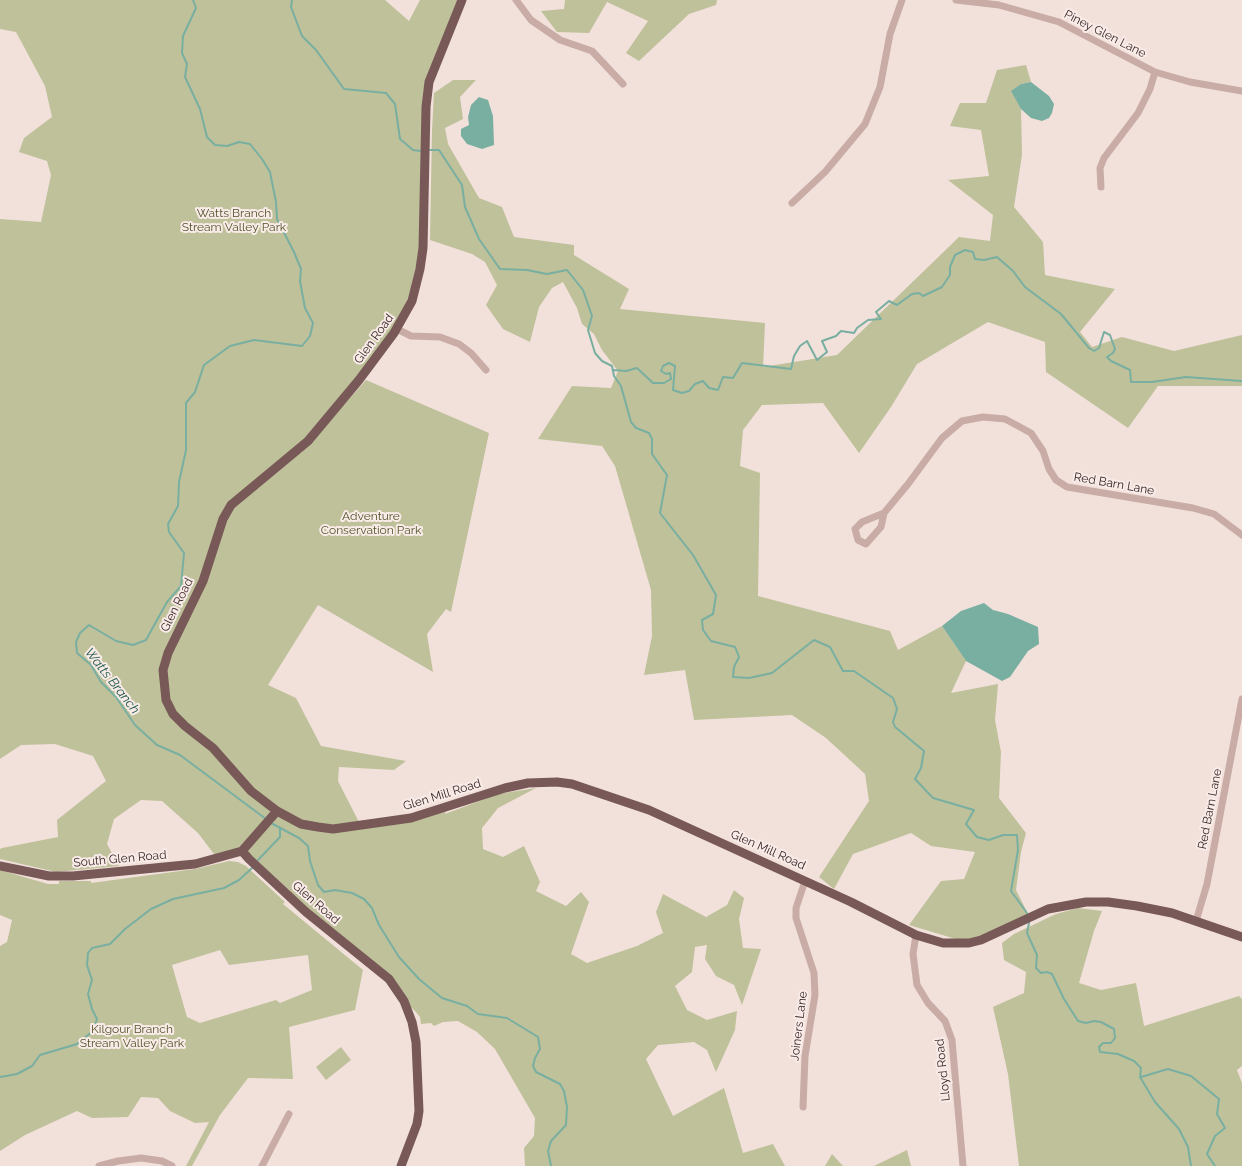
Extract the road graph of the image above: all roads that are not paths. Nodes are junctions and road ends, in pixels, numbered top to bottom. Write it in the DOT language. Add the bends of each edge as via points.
graph roads {
  1 [pos="462,0"];
  2 [pos="516,0"];
  3 [pos="902,0"];
  4 [pos="956,0"];
  5 [pos="1154,72"];
  6 [pos="623,84"];
  7 [pos="1242,91"];
  8 [pos="1101,187"];
  9 [pos="792,203"];
  10 [pos="397,329"];
  11 [pos="486,370"];
  12 [pos="884,513"];
  13 [pos="1242,535"];
  14 [pos="1242,699"];
  15 [pos="275,814"];
  16 [pos="242,851"];
  17 [pos="0,866"];
  18 [pos="805,881"];
  19 [pos="1196,921"];
  20 [pos="916,935"];
  21 [pos="1242,937"];
  22 [pos="803,1107"];
  23 [pos="289,1114"];
  24 [pos="99,1166"];
  25 [pos="172,1166"];
  26 [pos="262,1166"];
  27 [pos="401,1166"];
  28 [pos="963,1166"];
  1 -- 10 [label="main road, Glen Road" via="429,82 426,107 423,248 412,301"];
  2 -- 6 [label="street" via="531,20 560,40 592,51"];
  3 -- 9 [label="street" via="890,34 880,88 866,124 825,172"];
  4 -- 5 [label="street, Piney Glen Lane" via="999,5 1059,22"];
  5 -- 7 [label="street, Piney Glen Lane" via="1190,82"];
  5 -- 8 [label="street" via="1150,89 1138,113 1104,158 1100,168"];
  10 -- 11 [label="street" via="411,336 440,337 459,344"];
  10 -- 15 [label="main road, Glen Road" via="360,379 308,441 231,505 223,519 203,581 168,653 163,670 166,700 173,714 213,748"];
  12 -- 12 [label="street, Red Barn Lane" via="881,527 866,544 858,540 855,530 862,522"];
  12 -- 13 [label="street, Red Barn Lane" via="942,438 962,422 983,417 1005,419 1031,433 1044,451 1056,480 1066,487 1193,508 1214,514"];
  14 -- 19 [label="street, Red Barn Lane" via="1207,884"];
  15 -- 16 [label="main road"];
  15 -- 18 [label="main road, Glen Mill Road" via="301,824 332,829 411,818 528,783 572,784 649,810"];
  16 -- 17 [label="main road, South Glen Road" via="195,864 73,876 50,876"];
  16 -- 27 [label="main road, Glen Road" via="306,912 389,979 404,1001 416,1042 419,1112"];
  18 -- 20 [label="main road, Glen Mill Road"];
  18 -- 22 [label="street, Joiners Lane" via="796,908 796,918 814,973 815,995 805,1056"];
  19 -- 20 [label="main road, Glen Mill Road" via="1137,906 1086,902 1048,909 969,943 943,943"];
  19 -- 21 [label="main road, Glen Mill Road"];
  20 -- 28 [label="street, Lloyd Road" via="913,954 917,985 928,1003 945,1021 952,1040"];
  23 -- 26 [label="street"];
  24 -- 25 [label="street" via="118,1160 141,1158 162,1161"];
}
